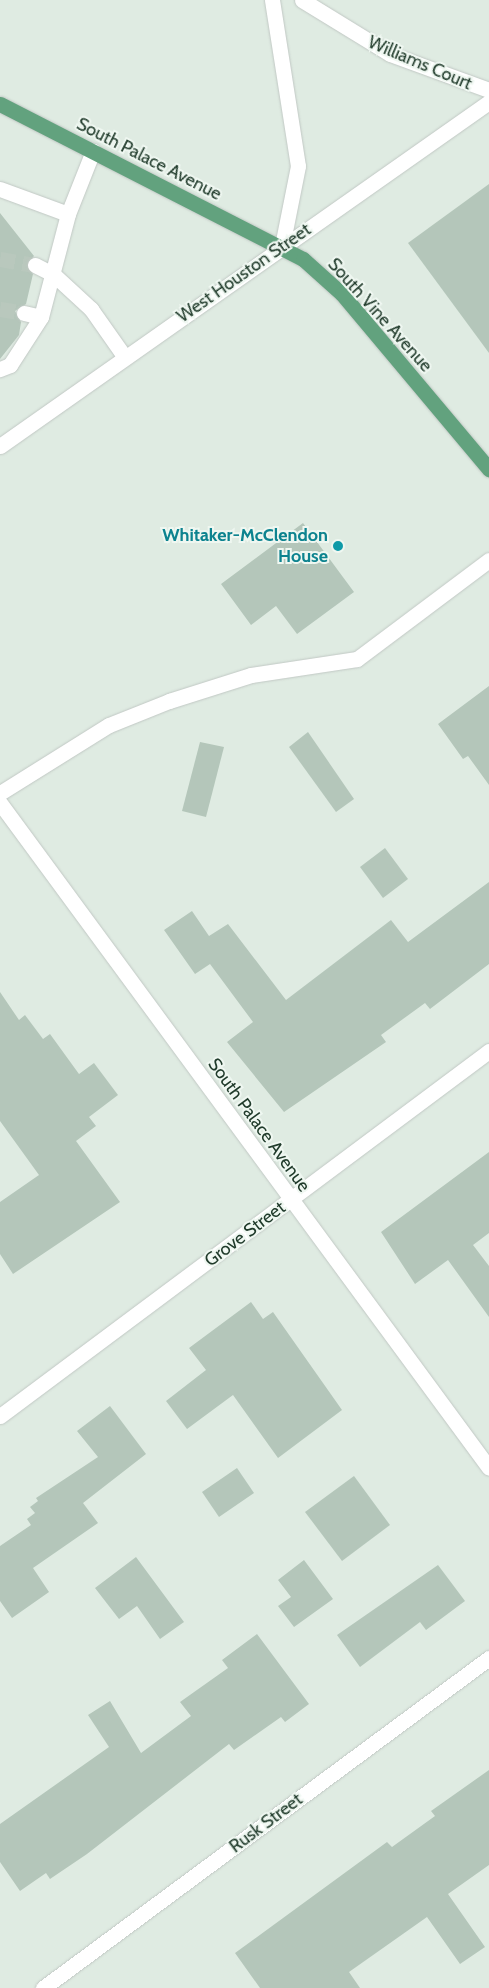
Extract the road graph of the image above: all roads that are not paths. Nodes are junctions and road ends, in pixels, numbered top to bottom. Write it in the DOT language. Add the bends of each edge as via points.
graph roads {
  1 [pos="272,0"];
  2 [pos="302,0"];
  3 [pos="489,90"];
  4 [pos="489,102"];
  5 [pos="0,104"];
  6 [pos="93,151"];
  7 [pos="0,189"];
  8 [pos="68,214"];
  9 [pos="282,246"];
  10 [pos="35,265"];
  11 [pos="53,274"];
  12 [pos="24,313"];
  13 [pos="41,317"];
  14 [pos="124,356"];
  15 [pos="0,369"];
  16 [pos="0,446"];
  17 [pos="489,469"];
  18 [pos="489,560"];
  19 [pos="0,793"];
  20 [pos="0,803"];
  21 [pos="489,1051"];
  22 [pos="291,1199"];
  23 [pos="0,1416"];
  24 [pos="489,1468"];
  25 [pos="489,1658"];
  26 [pos="43,1988"];
  1 -- 9 [label="street" via="298,166"];
  2 -- 3 [label="street, Williams Court" via="390,54"];
  4 -- 9 [label="street, West Houston Street"];
  5 -- 6 [label="main road, South Palace Avenue"];
  6 -- 8 [label="street"];
  6 -- 9 [label="main road, South Palace Avenue"];
  7 -- 8 [label="street"];
  8 -- 11 [label="street"];
  9 -- 14 [label="street, West Houston Street"];
  9 -- 17 [label="main road, South Vine Avenue" via="304,259 342,294"];
  10 -- 11 [label="street"];
  11 -- 13 [label="street"];
  11 -- 14 [label="street" via="90,309"];
  12 -- 13 [label="street"];
  13 -- 15 [label="street" via="10,365"];
  14 -- 16 [label="street, West Houston Street"];
  18 -- 19 [label="street" via="357,658 251,675 169,700 109,725"];
  20 -- 22 [label="street, South Palace Avenue"];
  21 -- 22 [label="street, Grove Street"];
  22 -- 23 [label="street, Grove Street"];
  22 -- 24 [label="street, South Palace Avenue"];
  25 -- 26 [label="street, Rusk Street"];
}
